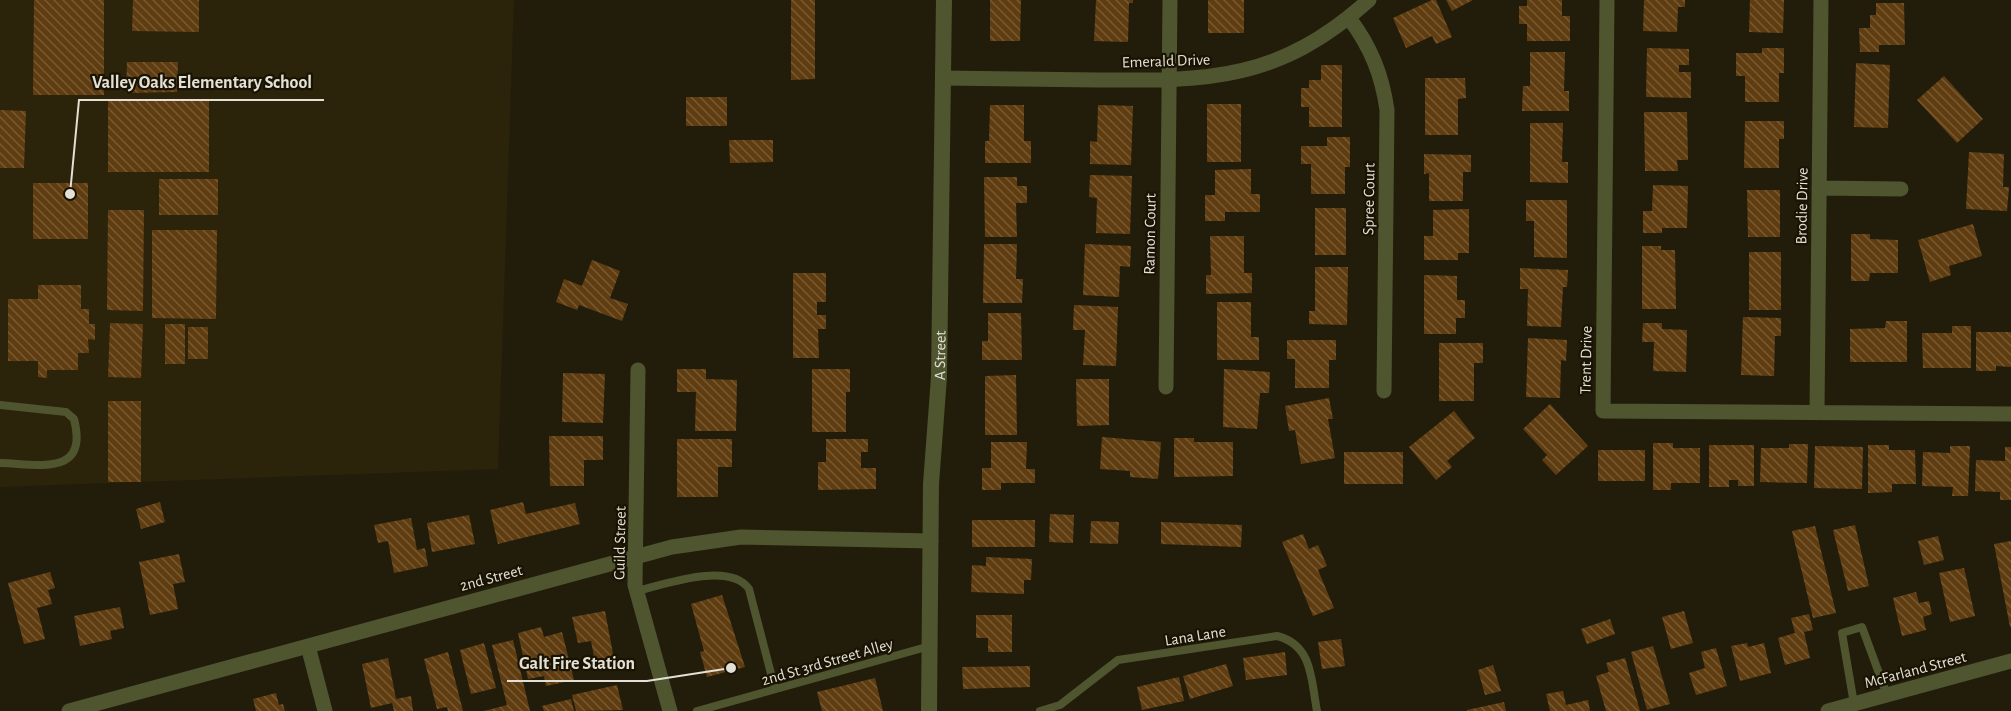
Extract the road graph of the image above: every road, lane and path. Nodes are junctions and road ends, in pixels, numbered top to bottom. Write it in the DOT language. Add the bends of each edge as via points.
graph roads {
  1 [pos="944,0"];
  2 [pos="1170,0"];
  3 [pos="1369,0"];
  4 [pos="1607,0"];
  5 [pos="1821,0"];
  6 [pos="1349,18"];
  7 [pos="943,78"];
  8 [pos="1169,81"];
  9 [pos="1819,188"];
  10 [pos="1901,189"];
  11 [pos="638,370"];
  12 [pos="1166,387"];
  13 [pos="1384,390"];
  14 [pos="0,405"];
  15 [pos="1817,413"];
  16 [pos="2011,414"];
  17 [pos="0,464"];
  18 [pos="931,541"];
  19 [pos="636,556"];
  20 [pos="637,591"];
  21 [pos="308,646"];
  22 [pos="930,646"];
  23 [pos="2011,661"];
  24 [pos="775,689"];
  25 [pos="1887,695"];
  26 [pos="1854,704"];
  27 [pos="69,711"];
  28 [pos="325,711"];
  29 [pos="670,711"];
  30 [pos="698,711"];
  31 [pos="929,711"];
  32 [pos="1040,711"];
  33 [pos="1317,711"];
  34 [pos="1828,711"];
  1 -- 7 [label="street, A Street"];
  2 -- 8 [label="street, Ramon Court"];
  3 -- 6 [label="street, Emerald Drive"];
  4 -- 15 [label="street, Trent Drive" via="1603,411"];
  5 -- 9 [label="street, Brodie Drive"];
  6 -- 8 [label="street, Emerald Drive" via="1292,54 1265,65 1232,75"];
  6 -- 13 [label="street, Spree Court" via="1374,58 1387,110"];
  7 -- 8 [label="street, Emerald Drive"];
  7 -- 18 [label="street, A Street" via="939,377"];
  8 -- 12 [label="street, Ramon Court"];
  9 -- 10 [label="street"];
  9 -- 15 [label="street, Brodie Drive"];
  11 -- 19 [label="street, Guild Street"];
  14 -- 17 [label="lane" via="66,412 74,419 77,447 72,458 63,463"];
  15 -- 16 [label="street, Trent Drive"];
  18 -- 19 [label="street, 2nd Street" via="741,537 706,540"];
  18 -- 22 [label="street, A Street"];
  19 -- 20 [label="street, Guild Street"];
  19 -- 21 [label="street, 2nd Street"];
  20 -- 24 [label="lane" via="689,578 732,576 744,580"];
  20 -- 29 [label="street, Guild Street"];
  21 -- 27 [label="street, 2nd Street"];
  21 -- 28 [label="street"];
  22 -- 24 [label="lane, 2nd St 3rd Street Alley"];
  22 -- 31 [label="street, A Street"];
  23 -- 25 [label="street, McFarland Street"];
  24 -- 30 [label="lane, 2nd St 3rd Street Alley"];
  25 -- 26 [label="street, McFarland Street"];
  25 -- 26 [label="lane" via="1862,627 1842,633"];
  26 -- 34 [label="street, McFarland Street"];
  32 -- 33 [label="lane, Lana Lane" via="1060,705 1118,660 1277,636 1298,645 1305,656"];
}
